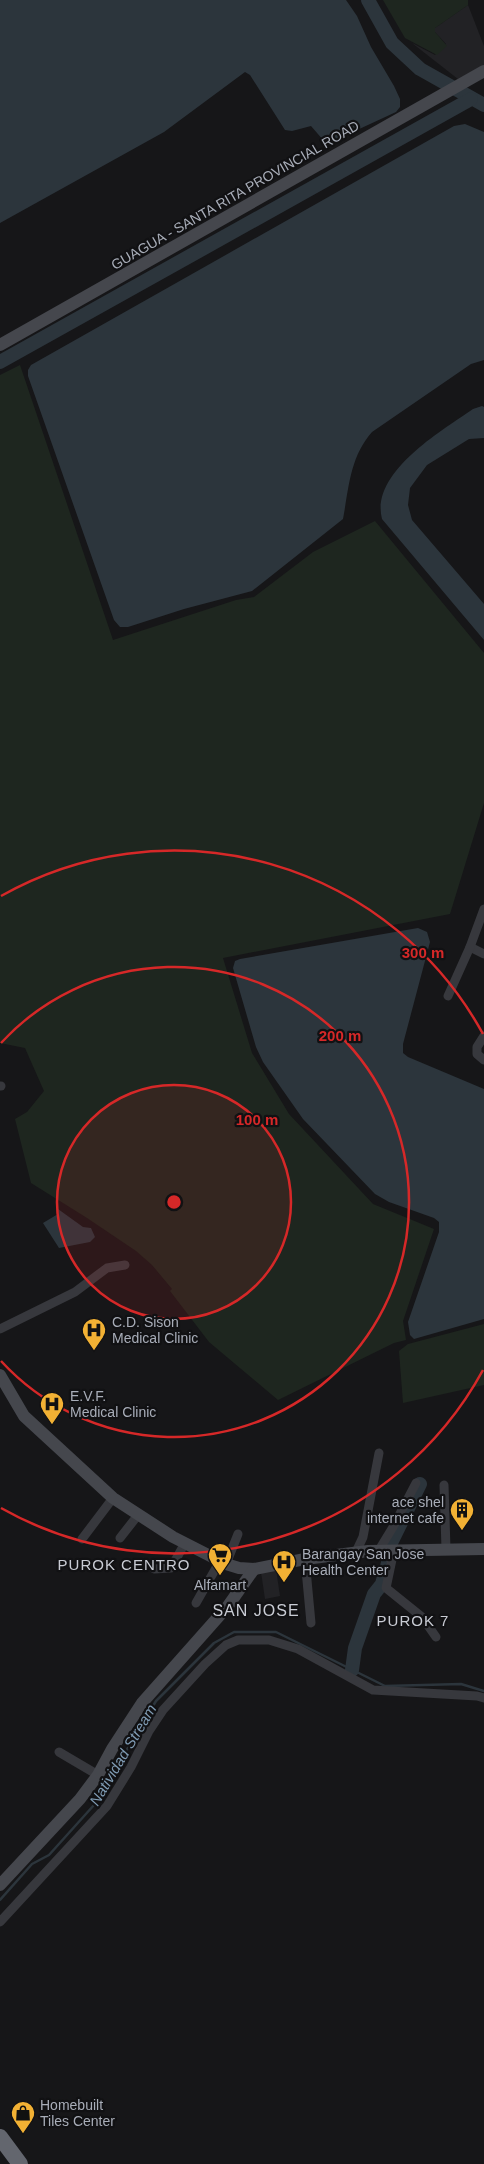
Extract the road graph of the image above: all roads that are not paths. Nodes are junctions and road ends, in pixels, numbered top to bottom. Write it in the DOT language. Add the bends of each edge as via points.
graph roads {
  1 [pos="484,71"];
  2 [pos="0,345"];
  3 [pos="484,910"];
  4 [pos="470,947"];
  5 [pos="484,954"];
  6 [pos="448,996"];
  7 [pos="484,1036"];
  8 [pos="484,1060"];
  9 [pos="124,1265"];
  10 [pos="0,1329"];
  11 [pos="0,1375"];
  12 [pos="379,1453"];
  13 [pos="416,1483"];
  14 [pos="444,1485"];
  15 [pos="113,1498"];
  16 [pos="138,1515"];
  17 [pos="238,1534"];
  18 [pos="120,1538"];
  19 [pos="82,1539"];
  20 [pos="185,1544"];
  21 [pos="446,1549"];
  22 [pos="484,1549"];
  23 [pos="387,1550"];
  24 [pos="356,1552"];
  25 [pos="305,1558"];
  26 [pos="223,1563"];
  27 [pos="154,1568"];
  28 [pos="254,1569"];
  29 [pos="196,1603"];
  30 [pos="312,1624"];
  31 [pos="436,1637"];
  32 [pos="484,1698"];
  33 [pos="59,1752"];
  34 [pos="98,1775"];
  35 [pos="0,1885"];
  36 [pos="0,1922"];
  37 [pos="0,2137"];
  38 [pos="0,2149"];
  39 [pos="12,2164"];
  40 [pos="20,2164"];
  1 -- 2 [label="street, GUAGUA - SANTA RITA PROVINCIAL ROAD"];
  3 -- 4 [label="street"];
  4 -- 5 [label="street"];
  4 -- 6 [label="street"];
  7 -- 8 [label="street" via="477,1047 477,1054"];
  9 -- 10 [label="street" via="107,1268 75,1292"];
  11 -- 15 [label="street" via="24,1416"];
  12 -- 24 [label="street" via="363,1538"];
  13 -- 23 [label="street"];
  14 -- 21 [label="street"];
  15 -- 16 [label="street"];
  15 -- 19 [label="street"];
  16 -- 18 [label="street"];
  16 -- 20 [label="street"];
  17 -- 26 [label="street"];
  20 -- 26 [label="street"];
  20 -- 27 [label="street" via="172,1568"];
  21 -- 22 [label="street"];
  21 -- 23 [label="street"];
  23 -- 24 [label="street"];
  23 -- 31 [label="street" via="386,1588 422,1617"];
  24 -- 25 [label="street"];
  25 -- 28 [label="street"];
  25 -- 30 [label="street"];
  26 -- 28 [label="street"];
  26 -- 29 [label="street"];
  28 -- 34 [label="street" via="228,1606 142,1703"];
  32 -- 36 [label="street" via="372,1690 298,1649 270,1640 238,1640 226,1645 163,1710 108,1806"];
  33 -- 34 [label="street"];
  34 -- 35 [label="street" via="80,1799"];
  37 -- 40 [label="highway"];
  38 -- 39 [label="highway"];
}
